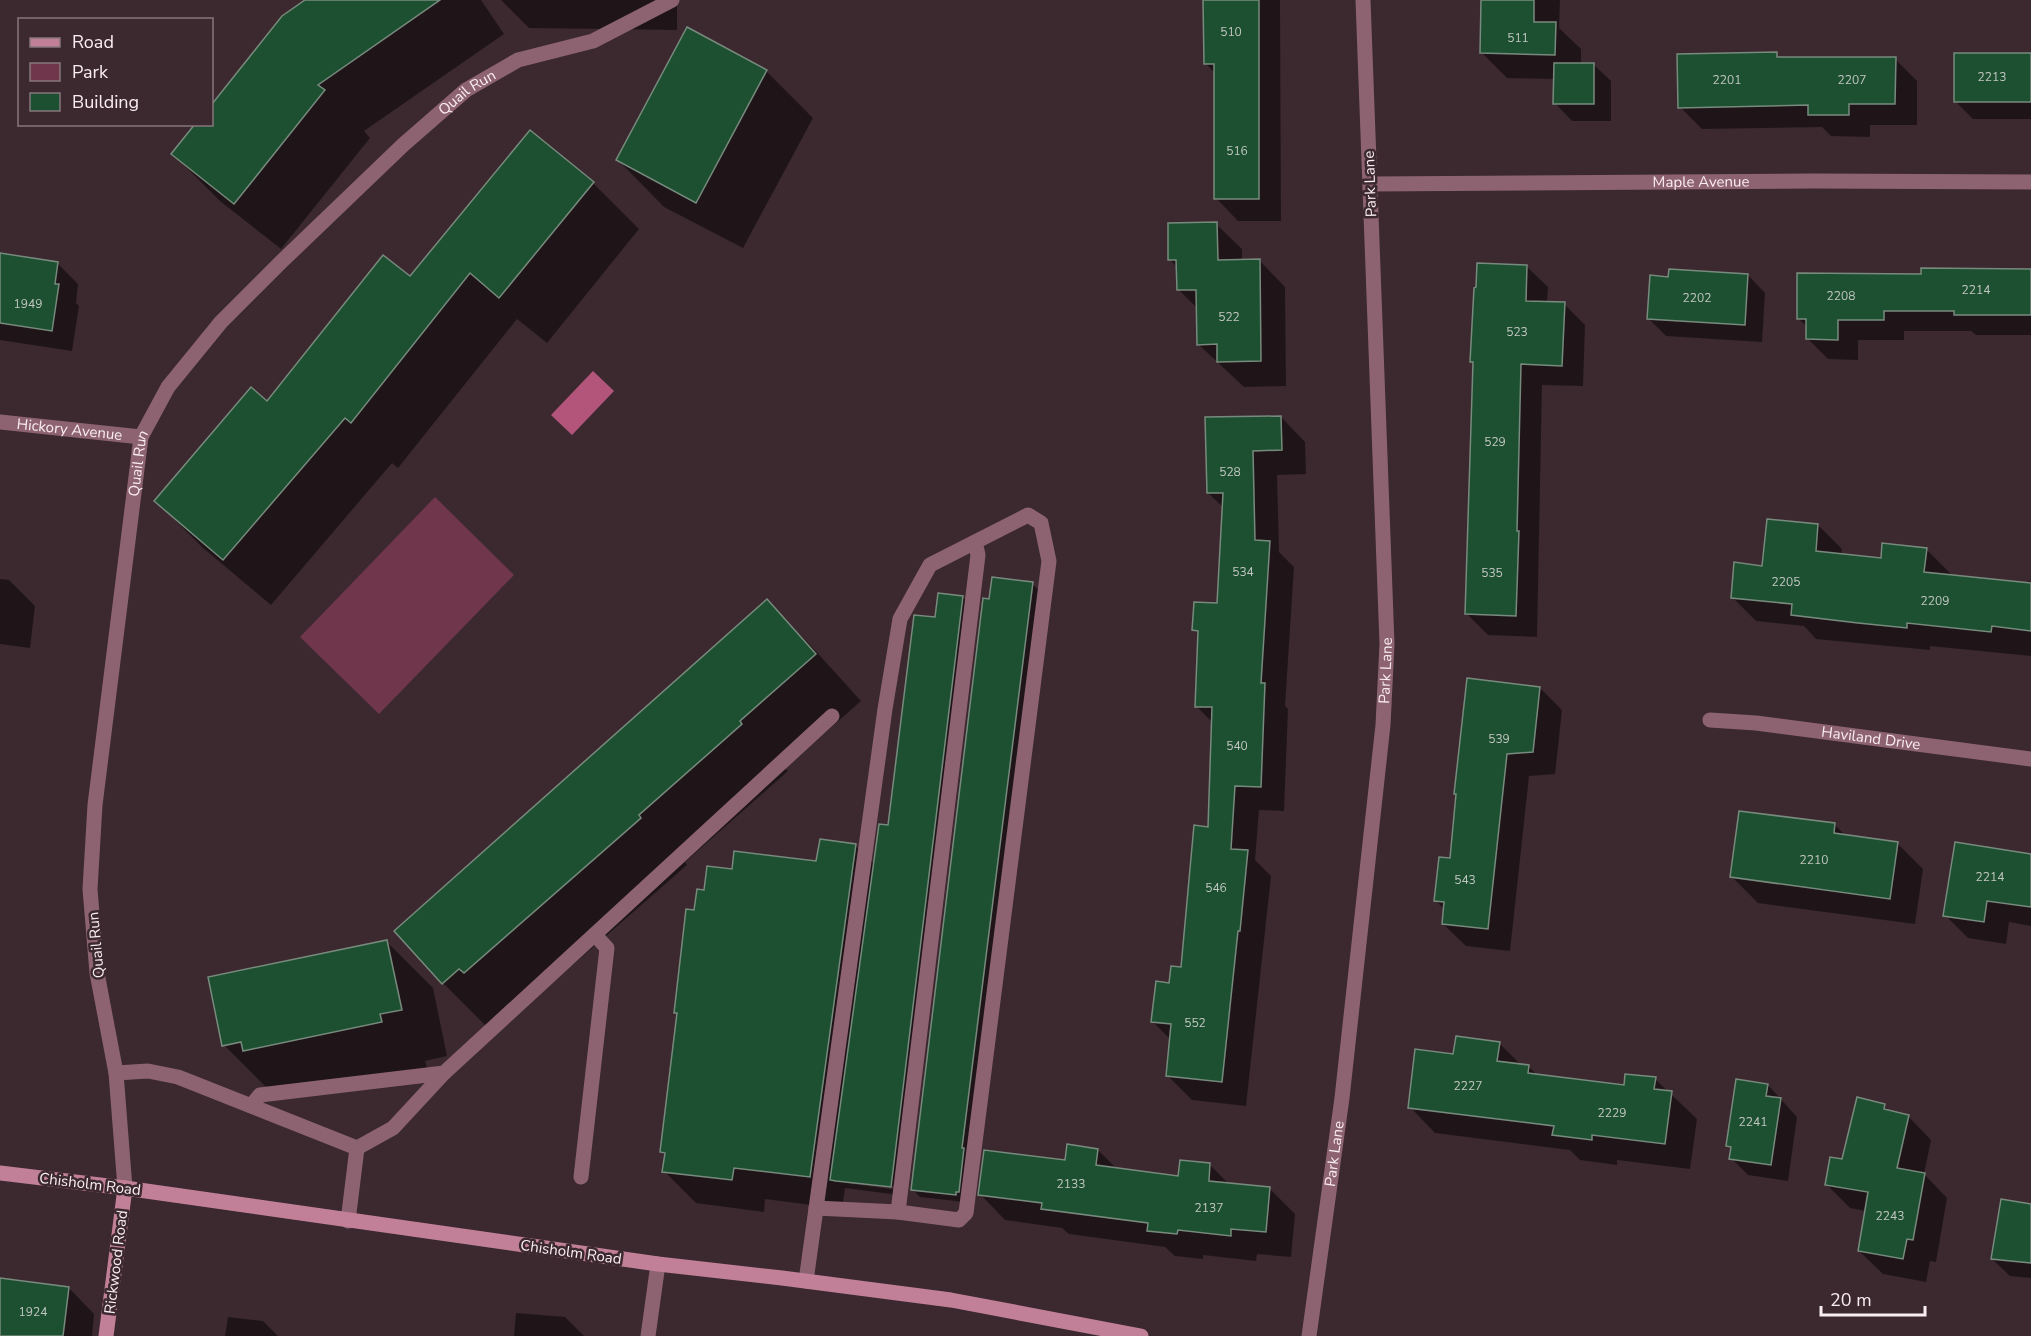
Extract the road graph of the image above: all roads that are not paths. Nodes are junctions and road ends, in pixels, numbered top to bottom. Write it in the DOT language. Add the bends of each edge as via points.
graph roads {
  1 [pos="672,0"];
  2 [pos="1363,0"];
  3 [pos="2031,182"];
  4 [pos="1371,184"];
  5 [pos="0,422"];
  6 [pos="141,437"];
  7 [pos="975,542"];
  8 [pos="832,716"];
  9 [pos="1710,720"];
  10 [pos="2031,759"];
  11 [pos="595,935"];
  12 [pos="116,1073"];
  13 [pos="444,1073"];
  14 [pos="251,1106"];
  15 [pos="357,1148"];
  16 [pos="0,1173"];
  17 [pos="581,1177"];
  18 [pos="125,1188"];
  19 [pos="816,1208"];
  20 [pos="898,1212"];
  21 [pos="348,1221"];
  22 [pos="658,1264"];
  23 [pos="806,1281"];
  24 [pos="106,1336"];
  25 [pos="648,1336"];
  26 [pos="1141,1336"];
  27 [pos="1310,1336"];
  1 -- 6 [label="street, Quail Run" via="593,41 518,60 465,90 221,322 168,387"];
  2 -- 4 [label="street, Park Lane"];
  3 -- 4 [label="street, Maple Avenue"];
  4 -- 27 [label="street, Park Lane" via="1387,644 1383,725 1343,1087"];
  5 -- 6 [label="street, Hickory Avenue"];
  6 -- 12 [label="street, Quail Run" via="95,805 90,889 97,973"];
  7 -- 19 [label="street" via="930,565 900,619"];
  7 -- 20 [label="street" via="978,555"];
  7 -- 20 [label="street" via="1028,515 1041,523 1049,561 966,1213 959,1220"];
  8 -- 11 [label="street"];
  9 -- 10 [label="street, Haviland Drive"];
  11 -- 13 [label="street"];
  11 -- 17 [label="street" via="607,948"];
  12 -- 14 [label="street" via="148,1071 178,1077"];
  12 -- 18 [label="street, Quail Run"];
  13 -- 14 [label="street" via="260,1095"];
  13 -- 15 [label="street" via="393,1128"];
  14 -- 15 [label="street"];
  15 -- 21 [label="street"];
  16 -- 18 [label="main road, Chisholm Road"];
  18 -- 21 [label="main road, Chisholm Road"];
  18 -- 24 [label="main road, Rickwood Road"];
  19 -- 20 [label="street"];
  19 -- 23 [label="street"];
  21 -- 22 [label="main road, Chisholm Road"];
  22 -- 23 [label="main road, Chisholm Road"];
  22 -- 25 [label="street"];
  23 -- 26 [label="main road, Chisholm Road" via="951,1300"];
}
